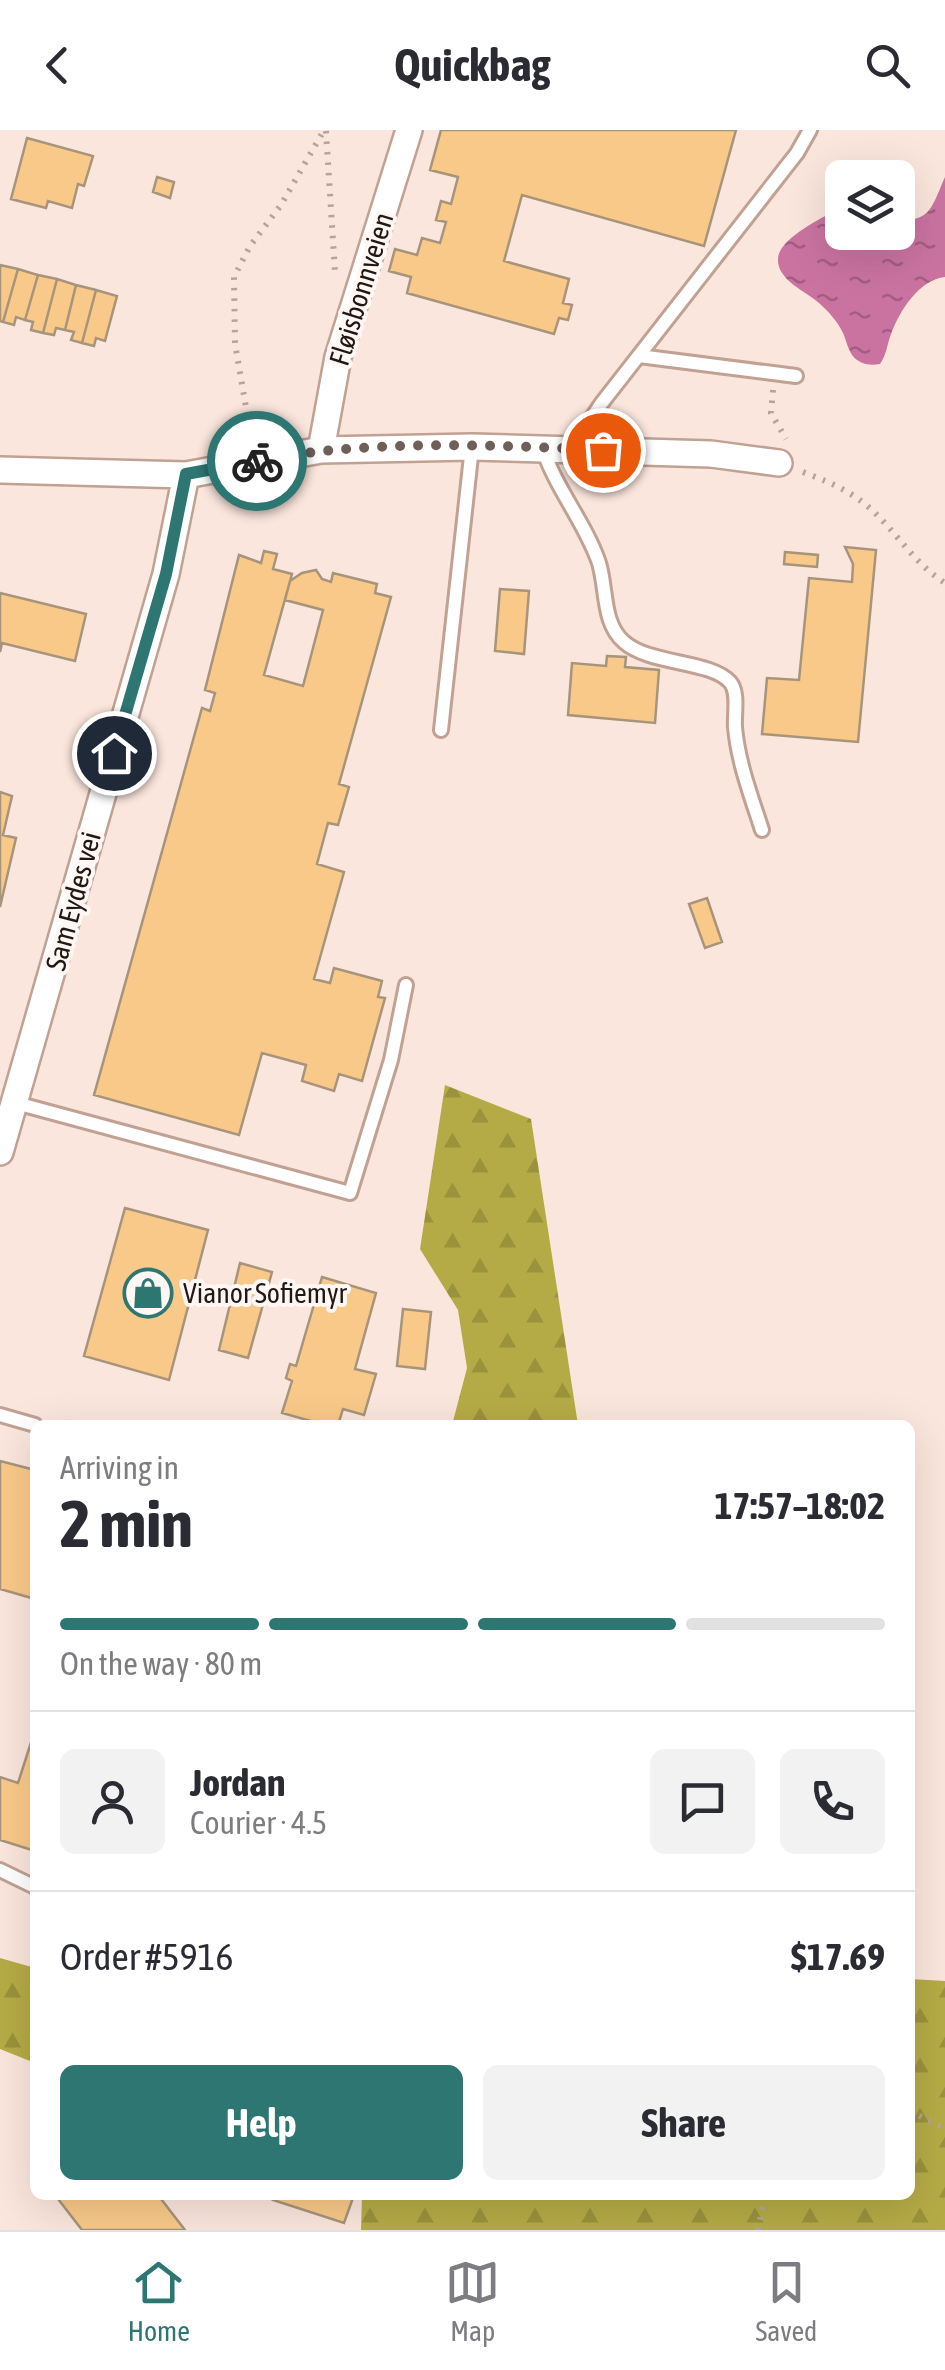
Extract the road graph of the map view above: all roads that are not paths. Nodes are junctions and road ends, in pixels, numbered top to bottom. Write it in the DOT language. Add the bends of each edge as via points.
graph roads {
  1 [pos="409,130"];
  2 [pos="810,130"];
  3 [pos="638,356"];
  4 [pos="796,376"];
  5 [pos="472,447"];
  6 [pos="542,447"];
  7 [pos="571,449"];
  8 [pos="322,450"];
  9 [pos="784,466"];
  10 [pos="0,470"];
  11 [pos="186,474"];
  12 [pos="441,730"];
  13 [pos="762,830"];
  14 [pos="406,986"];
  15 [pos="16,1103"];
  16 [pos="0,1152"];
  17 [pos="0,1415"];
  18 [pos="30,1424"];
  19 [pos="0,1870"];
  20 [pos="30,1885"];
  1 -- 8 [label="street, Fløisbonnveien" via="338,357"];
  2 -- 3 [label="lane"];
  3 -- 4 [label="lane"];
  3 -- 7 [label="lane"];
  5 -- 6 [label="street"];
  5 -- 8 [label="street"];
  5 -- 12 [label="lane"];
  6 -- 7 [label="street"];
  6 -- 13 [label="lane" via="599,562 610,624 623,641 730,681 740,765"];
  7 -- 9 [label="street" via="711,454"];
  8 -- 11 [label="street"];
  10 -- 11 [label="street"];
  11 -- 15 [label="street, Sam Eydes vei" via="166,574"];
  14 -- 15 [label="lane" via="350,1193"];
  15 -- 16 [label="street, Sam Eydes vei"];
  17 -- 18 [label="lane"];
  19 -- 20 [label="lane"];
}
